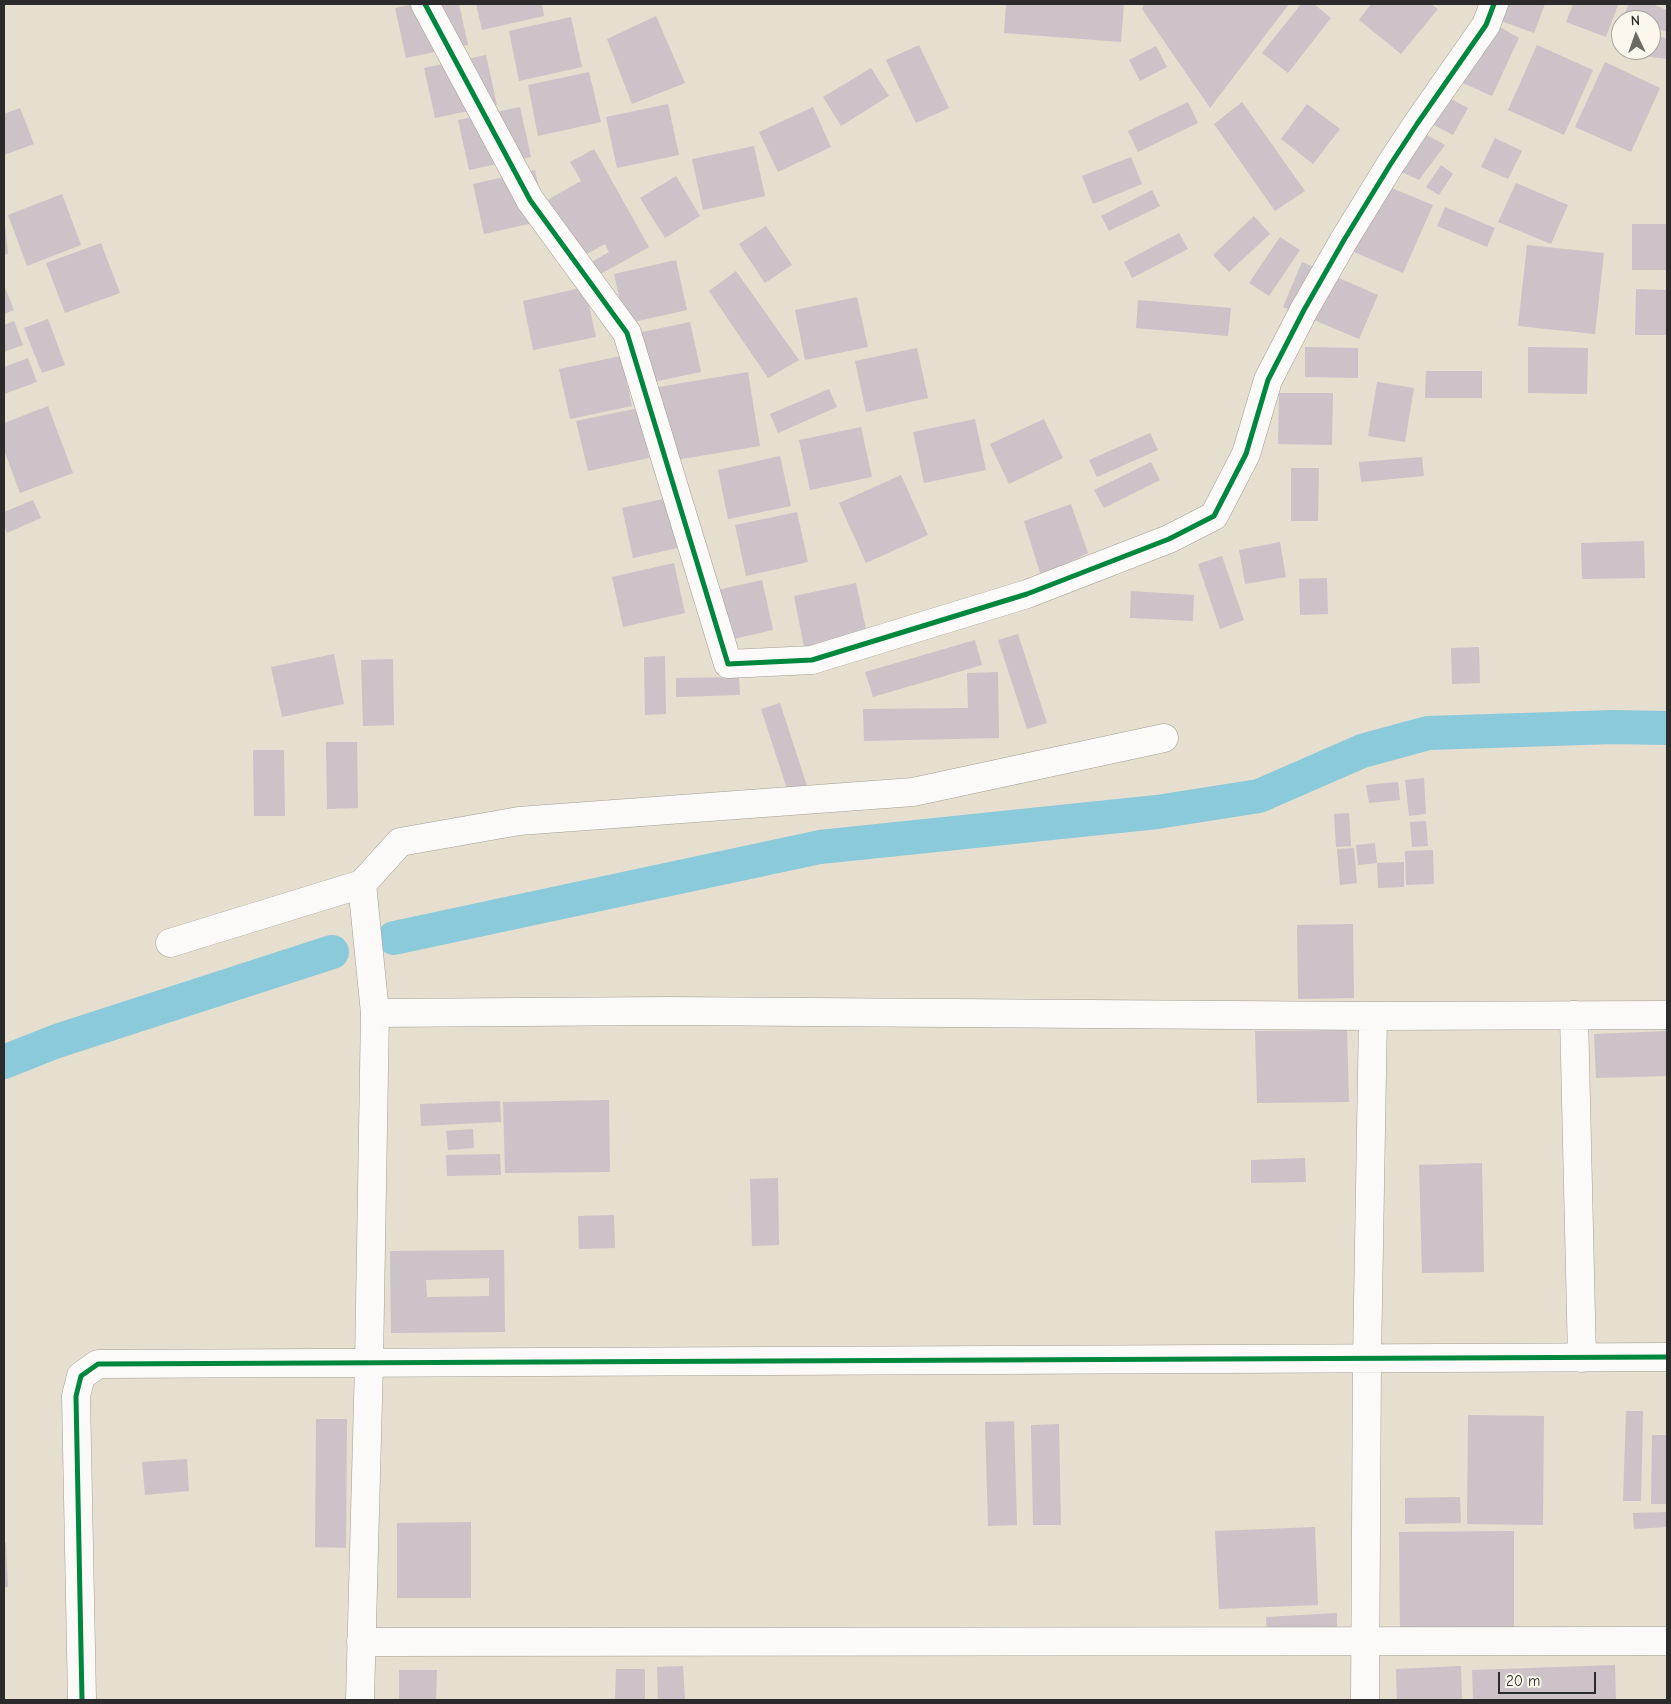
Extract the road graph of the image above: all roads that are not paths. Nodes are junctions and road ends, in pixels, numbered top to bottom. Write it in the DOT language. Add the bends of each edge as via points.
graph roads {
  1 [pos="425,4"];
  2 [pos="1494,4"];
  3 [pos="1164,738"];
  4 [pos="362,884"];
  5 [pos="170,944"];
  6 [pos="376,1013"];
  7 [pos="1574,1015"];
  8 [pos="1667,1015"];
  9 [pos="1373,1016"];
  10 [pos="1582,1358"];
  11 [pos="1667,1358"];
  12 [pos="1368,1359"];
  13 [pos="369,1363"];
  14 [pos="1667,1640"];
  15 [pos="1365,1641"];
  16 [pos="361,1642"];
  17 [pos="82,1700"];
  18 [pos="360,1700"];
  19 [pos="1366,1700"];
  1 -- 2 [label="street" via="530,200 627,333 728,664 812,660 1027,594 1169,539 1214,516 1246,454 1268,380 1304,310 1416,124 1486,25"];
  3 -- 4 [label="street" via="913,792 519,821 400,842"];
  4 -- 5 [label="street"];
  4 -- 6 [label="street"];
  6 -- 9 [label="street" via="678,1011"];
  6 -- 13 [label="street"];
  7 -- 8 [label="street"];
  7 -- 9 [label="street"];
  7 -- 10 [label="street"];
  9 -- 12 [label="street"];
  10 -- 11 [label="street"];
  10 -- 12 [label="street"];
  12 -- 13 [label="street"];
  12 -- 15 [label="street"];
  13 -- 16 [label="street"];
  13 -- 17 [label="street" via="98,1364 81,1376 76,1396"];
  14 -- 15 [label="street"];
  15 -- 16 [label="street"];
  15 -- 19 [label="street"];
  16 -- 18 [label="street"];
}
